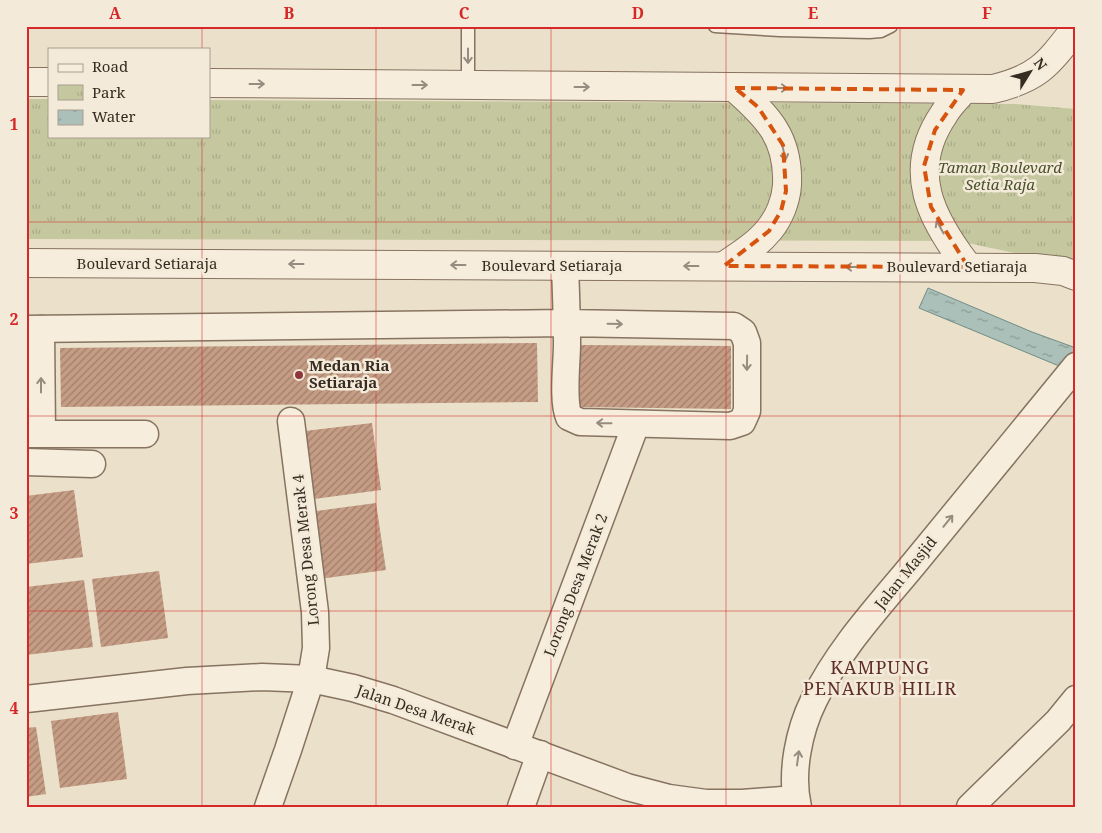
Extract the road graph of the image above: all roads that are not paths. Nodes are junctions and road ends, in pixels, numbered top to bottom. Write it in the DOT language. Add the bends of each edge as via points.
graph roads {
  1 [pos="468,26"];
  2 [pos="719,26"];
  3 [pos="891,26"];
  4 [pos="1076,28"];
  5 [pos="26,82"];
  6 [pos="48,82"];
  7 [pos="210,84"];
  8 [pos="468,86"];
  9 [pos="735,88"];
  10 [pos="963,90"];
  11 [pos="26,263"];
  12 [pos="565,266"];
  13 [pos="724,266"];
  14 [pos="968,267"];
  15 [pos="1076,276"];
  16 [pos="566,323"];
  17 [pos="34,329"];
  18 [pos="1072,371"];
  19 [pos="291,421"];
  20 [pos="636,424"];
  21 [pos="34,434"];
  22 [pos="145,434"];
  23 [pos="26,462"];
  24 [pos="92,464"];
  25 [pos="312,679"];
  26 [pos="26,699"];
  27 [pos="1076,699"];
  28 [pos="516,746"];
  29 [pos="540,754"];
  30 [pos="797,803"];
  31 [pos="268,807"];
  32 [pos="521,807"];
  33 [pos="970,807"];
  1 -- 8 [label="lane, one-way"];
  2 -- 3 [label="lane" via="869,32"];
  4 -- 10 [label="street" via="1052,60 1032,76 993,89"];
  5 -- 6 [label="street"];
  7 -- 8 [label="street, one-way"];
  8 -- 9 [label="street, one-way"];
  9 -- 10 [label="street, one-way"];
  9 -- 13 [label="street, one-way" via="758,107 783,145 786,191 781,211 769,231"];
  14 -- 10 [label="street, one-way" via="949,243 930,207 924,166 935,130"];
  12 -- 11 [label="street, Boulevard Setiaraja, one-way"];
  13 -- 12 [label="street, Boulevard Setiaraja, one-way"];
  12 -- 16 [label="street"];
  14 -- 13 [label="street, Boulevard Setiaraja, one-way"];
  14 -- 15 [label="street, Boulevard Setiaraja" via="1050,268"];
  16 -- 17 [label="street"];
  20 -- 16 [label="street, one-way" via="580,422 570,417 566,406"];
  16 -- 20 [label="street, one-way" via="734,326 743,332 747,343 747,411 742,422 730,426"];
  21 -- 17 [label="street, one-way"];
  30 -- 18 [label="street, Jalan Masjid, one-way" via="795,774 805,724 827,676 860,630"];
  19 -- 25 [label="street, Lorong Desa Merak 4" via="314,612 316,648"];
  20 -- 28 [label="street, Lorong Desa Merak 2"];
  21 -- 22 [label="street"];
  23 -- 24 [label="street"];
  25 -- 26 [label="street, Jalan Desa Merak" via="262,677 187,681"];
  25 -- 28 [label="street, Jalan Desa Merak" via="392,700"];
  25 -- 31 [label="street, Lorong Desa Merak 4"];
  27 -- 33 [label="street" via="1058,721"];
  28 -- 29 [label="street, Jalan Desa Merak"];
  29 -- 30 [label="street, Jalan Desa Merak" via="627,787 669,798 706,803"];
  29 -- 32 [label="street"];
}
